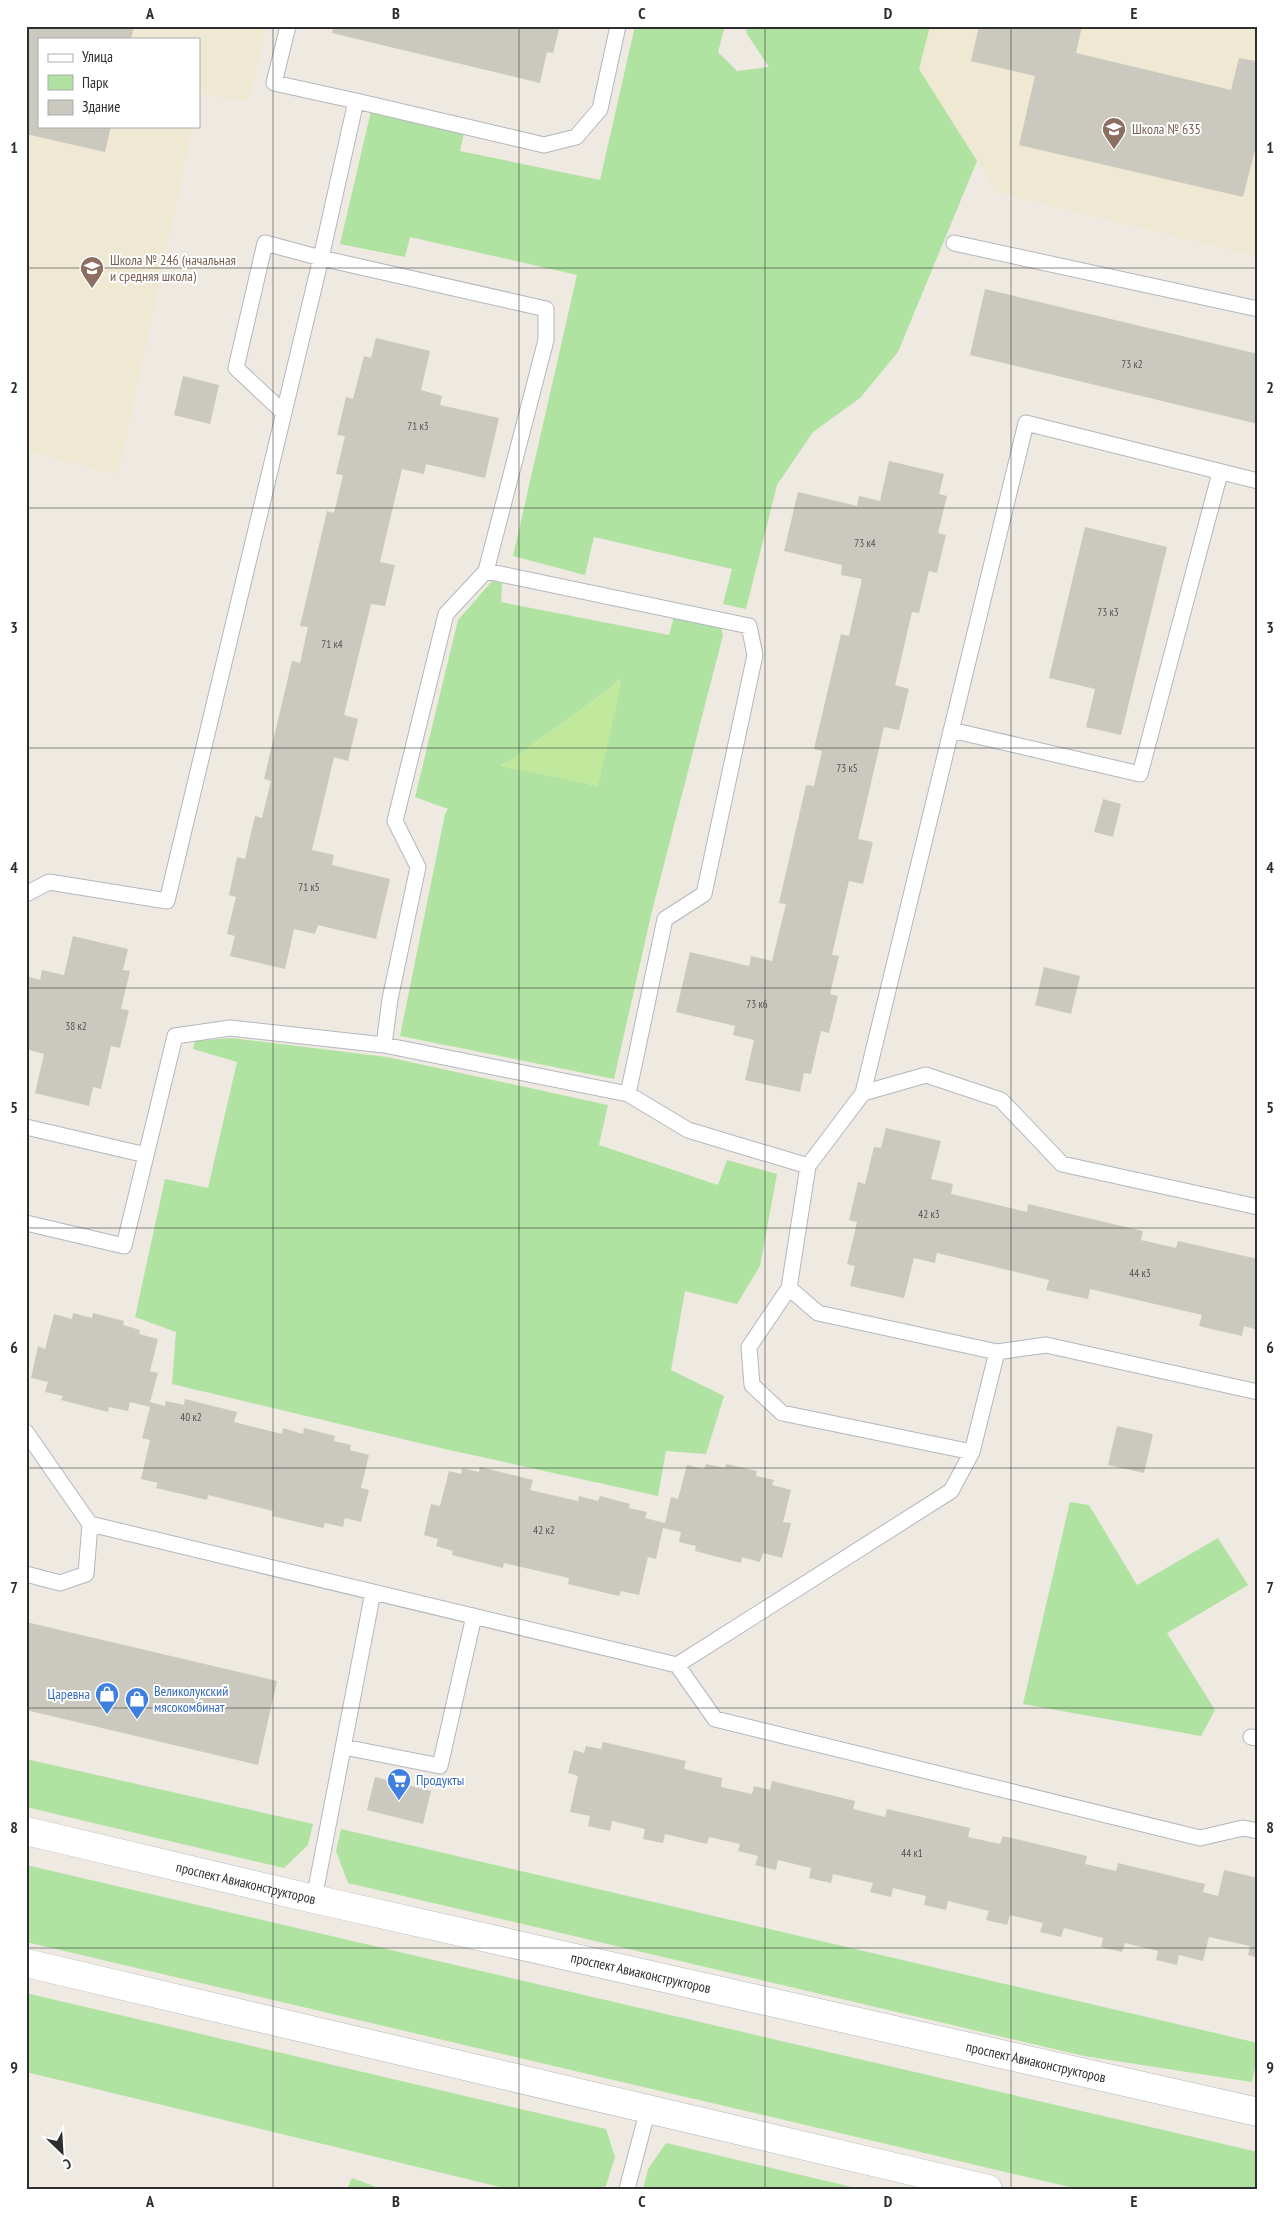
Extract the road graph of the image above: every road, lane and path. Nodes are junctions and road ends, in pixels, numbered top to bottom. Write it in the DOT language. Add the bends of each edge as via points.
graph roads {
  1 [pos="288,26"];
  2 [pos="618,26"];
  3 [pos="356,102"];
  4 [pos="954,242"];
  5 [pos="320,258"];
  6 [pos="1258,309"];
  7 [pos="284,413"];
  8 [pos="1220,473"];
  9 [pos="1258,481"];
  10 [pos="486,571"];
  11 [pos="951,730"];
  12 [pos="26,894"];
  13 [pos="384,1045"];
  14 [pos="863,1093"];
  15 [pos="628,1094"];
  16 [pos="26,1127"];
  17 [pos="146,1155"];
  18 [pos="808,1166"];
  19 [pos="1258,1207"];
  20 [pos="26,1223"];
  21 [pos="788,1288"];
  22 [pos="997,1352"];
  23 [pos="1258,1392"];
  24 [pos="26,1432"];
  25 [pos="972,1452"];
  26 [pos="90,1524"];
  27 [pos="26,1574"];
  28 [pos="372,1592"];
  29 [pos="474,1616"];
  30 [pos="677,1665"];
  31 [pos="344,1747"];
  32 [pos="26,1831"];
  33 [pos="1258,1831"];
  34 [pos="314,1899"];
  35 [pos="26,1963"];
  36 [pos="648,2109"];
  37 [pos="1258,2112"];
  38 [pos="627,2189"];
  39 [pos="988,2189"];
  1 -- 3 [label="lane" via="274,83"];
  2 -- 3 [label="lane" via="600,109 576,137 544,144"];
  3 -- 5 [label="lane"];
  4 -- 6 [label="lane"];
  5 -- 7 [label="lane"];
  5 -- 7 [label="lane" via="265,243 236,368"];
  5 -- 10 [label="lane" via="546,309 546,340"];
  7 -- 12 [label="lane" via="167,901 49,882"];
  8 -- 9 [label="lane"];
  8 -- 11 [label="lane" via="1140,774"];
  8 -- 11 [label="lane" via="1026,423"];
  10 -- 13 [label="lane" via="446,614 395,821 418,867 390,999"];
  10 -- 15 [label="lane" via="749,626 755,656 704,894 665,919"];
  11 -- 14 [label="lane"];
  13 -- 15 [label="lane"];
  13 -- 17 [label="lane" via="230,1028 175,1036"];
  14 -- 18 [label="lane"];
  14 -- 19 [label="lane" via="926,1075 1001,1100 1062,1164"];
  15 -- 18 [label="lane" via="688,1130"];
  16 -- 17 [label="lane"];
  17 -- 20 [label="lane" via="124,1246"];
  18 -- 21 [label="lane"];
  21 -- 22 [label="lane" via="818,1312"];
  21 -- 25 [label="lane" via="749,1347 752,1385 782,1413"];
  22 -- 23 [label="lane" via="1046,1345"];
  22 -- 25 [label="lane"];
  24 -- 26 [label="lane"];
  25 -- 30 [label="lane" via="951,1491"];
  26 -- 27 [label="lane" via="86,1574 60,1583"];
  26 -- 28 [label="lane"];
  28 -- 29 [label="lane"];
  28 -- 31 [label="lane"];
  29 -- 30 [label="lane"];
  29 -- 31 [label="lane" via="440,1766"];
  30 -- 33 [label="lane" via="714,1719 1200,1838 1243,1828"];
  31 -- 34 [label="lane"];
  32 -- 34 [label="street, проспект Авиаконструкторов"];
  34 -- 37 [label="street, проспект Авиаконструкторов"];
  35 -- 36 [label="street"];
  36 -- 38 [label="lane"];
  36 -- 39 [label="street"];
}
